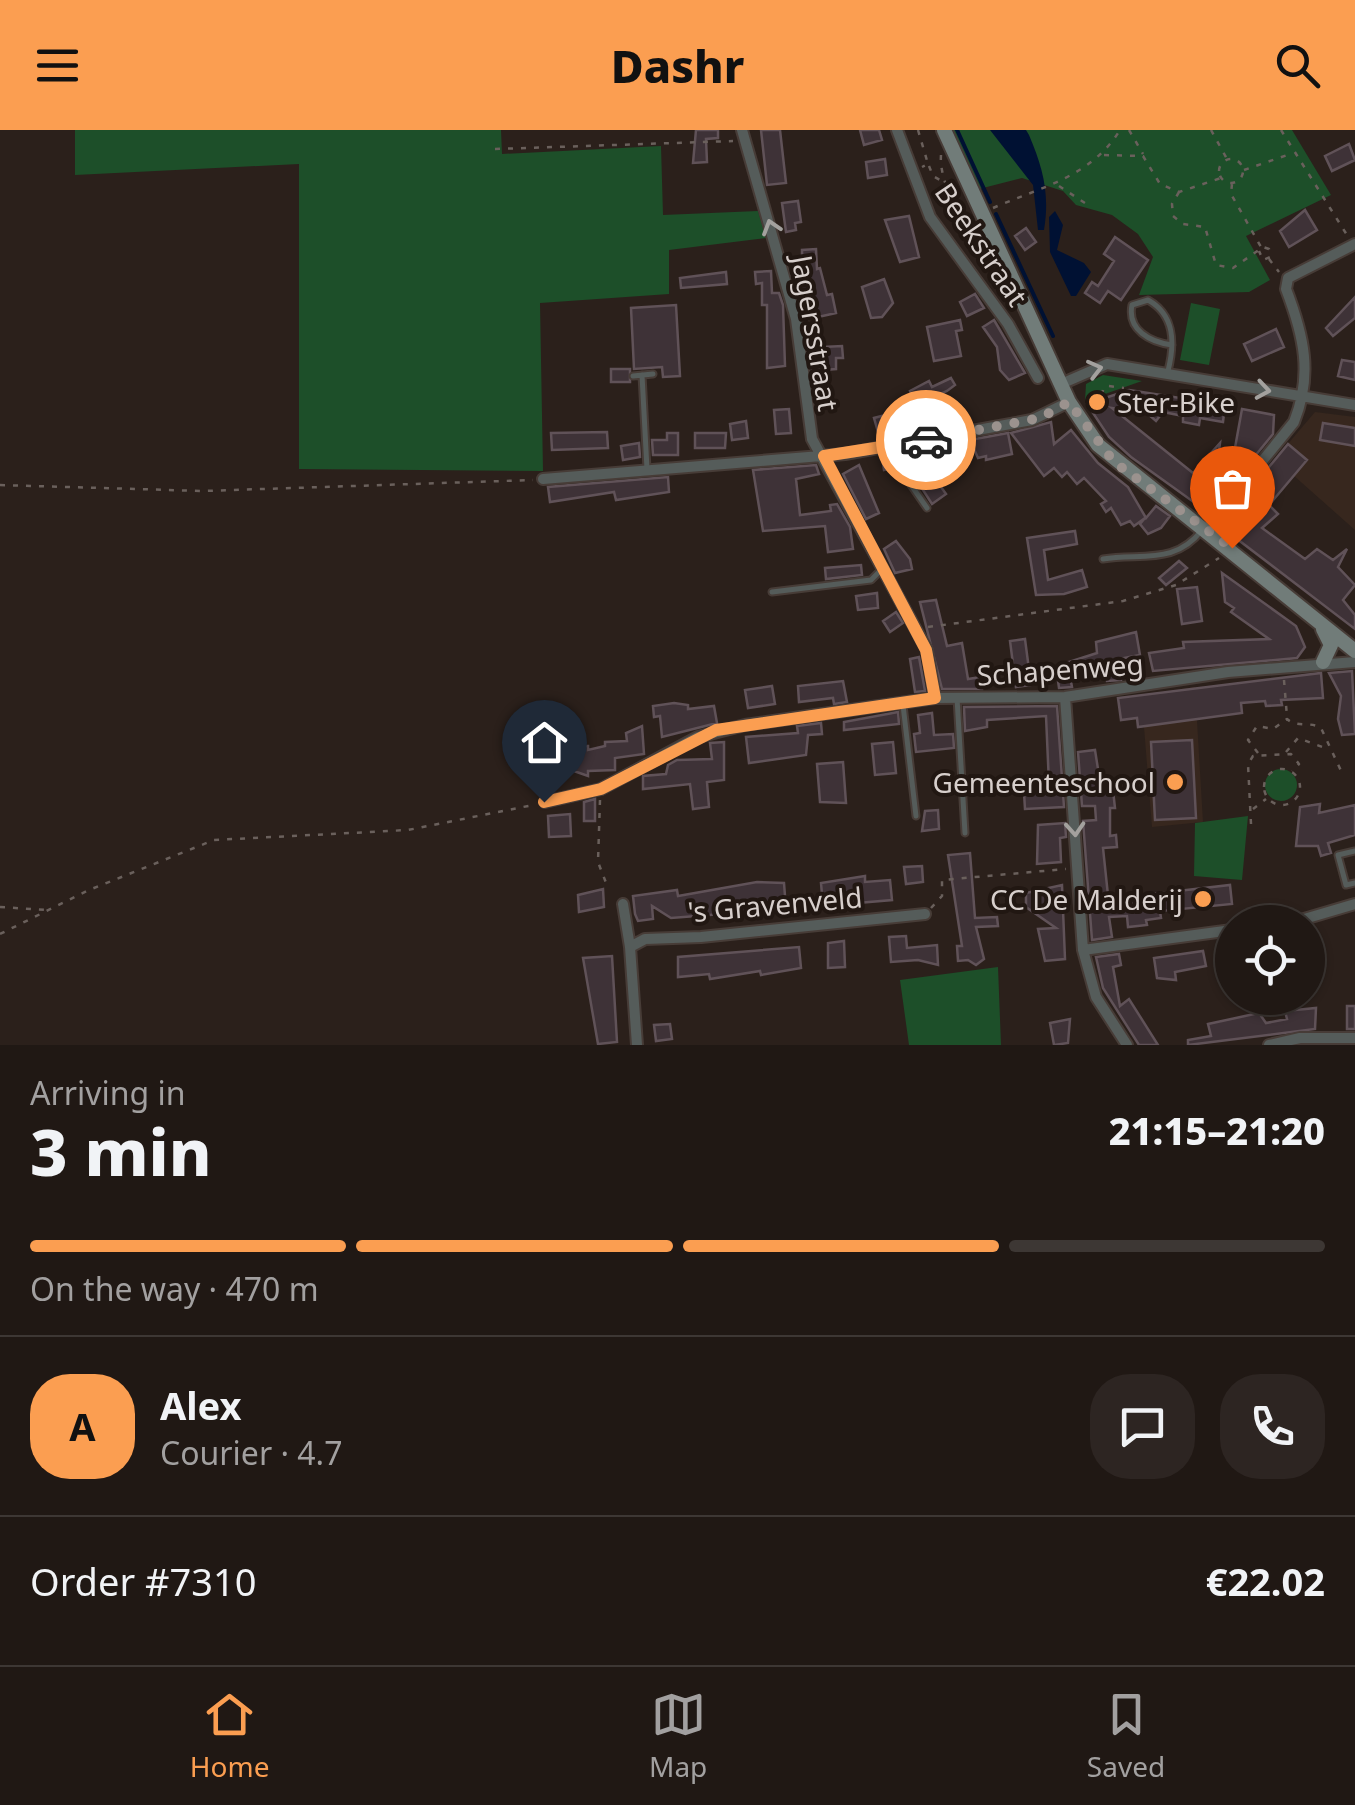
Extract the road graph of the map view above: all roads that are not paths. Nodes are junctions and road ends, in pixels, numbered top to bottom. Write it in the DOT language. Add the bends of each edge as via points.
graph roads {
  1 [pos="897,130"];
  2 [pos="943,133"];
  3 [pos="743,135"];
  4 [pos="983,213"];
  5 [pos="1354,244"];
  6 [pos="1172,345"];
  7 [pos="653,374"];
  8 [pos="1168,374"];
  9 [pos="642,375"];
  10 [pos="633,376"];
  11 [pos="1038,378"];
  12 [pos="1061,384"];
  13 [pos="1303,396"];
  14 [pos="1069,402"];
  15 [pos="1355,406"];
  16 [pos="922,407"];
  17 [pos="929,440"];
  18 [pos="900,445"];
  19 [pos="824,456"];
  20 [pos="647,469"];
  21 [pos="543,479"];
  22 [pos="927,508"];
  23 [pos="1206,528"];
  24 [pos="1103,559"];
  25 [pos="883,568"];
  26 [pos="772,592"];
  27 [pos="1321,624"];
  28 [pos="1355,652"];
  29 [pos="1323,662"];
  30 [pos="1355,662"];
  31 [pos="1066,697"];
  32 [pos="935,698"];
  33 [pos="957,698"];
  34 [pos="903,702"];
  35 [pos="544,802"];
  36 [pos="916,816"];
  37 [pos="966,833"];
  38 [pos="1355,851"];
  39 [pos="1355,883"];
  40 [pos="622,904"];
  41 [pos="1355,904"];
  42 [pos="1325,913"];
  43 [pos="925,914"];
  44 [pos="1215,932"];
  45 [pos="630,947"];
  46 [pos="1083,950"];
  47 [pos="1355,1038"];
  48 [pos="637,1045"];
  49 [pos="1127,1045"];
  50 [pos="1269,1045"];
  1 -- 11 [label="street, Beekstraat" via="930,217 1018,339"];
  2 -- 4 [label="main road"];
  2 -- 4 [label="main road" via="966,194"];
  19 -- 3 [label="street, Jagersstraat, one-way" via="812,439 796,320"];
  4 -- 12 [label="main road" via="1002,274"];
  5 -- 13 [label="street" via="1288,280 1305,344"];
  6 -- 6 [label="lane" via="1163,310 1148,300 1132,305 1136,329"];
  6 -- 8 [label="lane"];
  7 -- 9 [label="lane"];
  12 -- 8 [label="street, one-way" via="1106,364"];
  8 -- 13 [label="street, one-way"];
  9 -- 10 [label="lane"];
  9 -- 20 [label="lane"];
  12 -- 14 [label="main road"];
  13 -- 15 [label="street"];
  13 -- 23 [label="street" via="1294,422"];
  14 -- 17 [label="street" via="1040,418"];
  14 -- 23 [label="main road" via="1114,462"];
  16 -- 17 [label="lane" via="918,420"];
  17 -- 18 [label="street"];
  18 -- 19 [label="street"];
  18 -- 22 [label="lane" via="911,485"];
  19 -- 20 [label="street"];
  19 -- 25 [label="street, Jagersstraat"];
  20 -- 21 [label="street"];
  23 -- 24 [label="lane" via="1174,554"];
  23 -- 27 [label="main road"];
  25 -- 26 [label="lane" via="871,580"];
  25 -- 32 [label="street, Jagersstraat" via="926,650"];
  27 -- 28 [label="main road"];
  27 -- 29 [label="main road" via="1330,644"];
  29 -- 30 [label="street, Schapenweg"];
  29 -- 31 [label="street, Schapenweg"];
  31 -- 33 [label="street, Schapenweg"];
  31 -- 46 [label="street, one-way"];
  32 -- 33 [label="street, Schapenweg"];
  32 -- 34 [label="street, Schapenweg"];
  33 -- 37 [label="lane"];
  34 -- 35 [label="street, Schapenweg" via="716,730 601,789"];
  34 -- 36 [label="lane"];
  38 -- 39 [label="lane" via="1338,856 1346,885"];
  40 -- 45 [label="street"];
  41 -- 42 [label="street"];
  43 -- 45 [label="street, 's Gravenveld" via="645,938"];
  44 -- 46 [label="street"];
  45 -- 48 [label="street"];
  46 -- 49 [label="street" via="1096,997"];
  47 -- 50 [label="street"];
}
